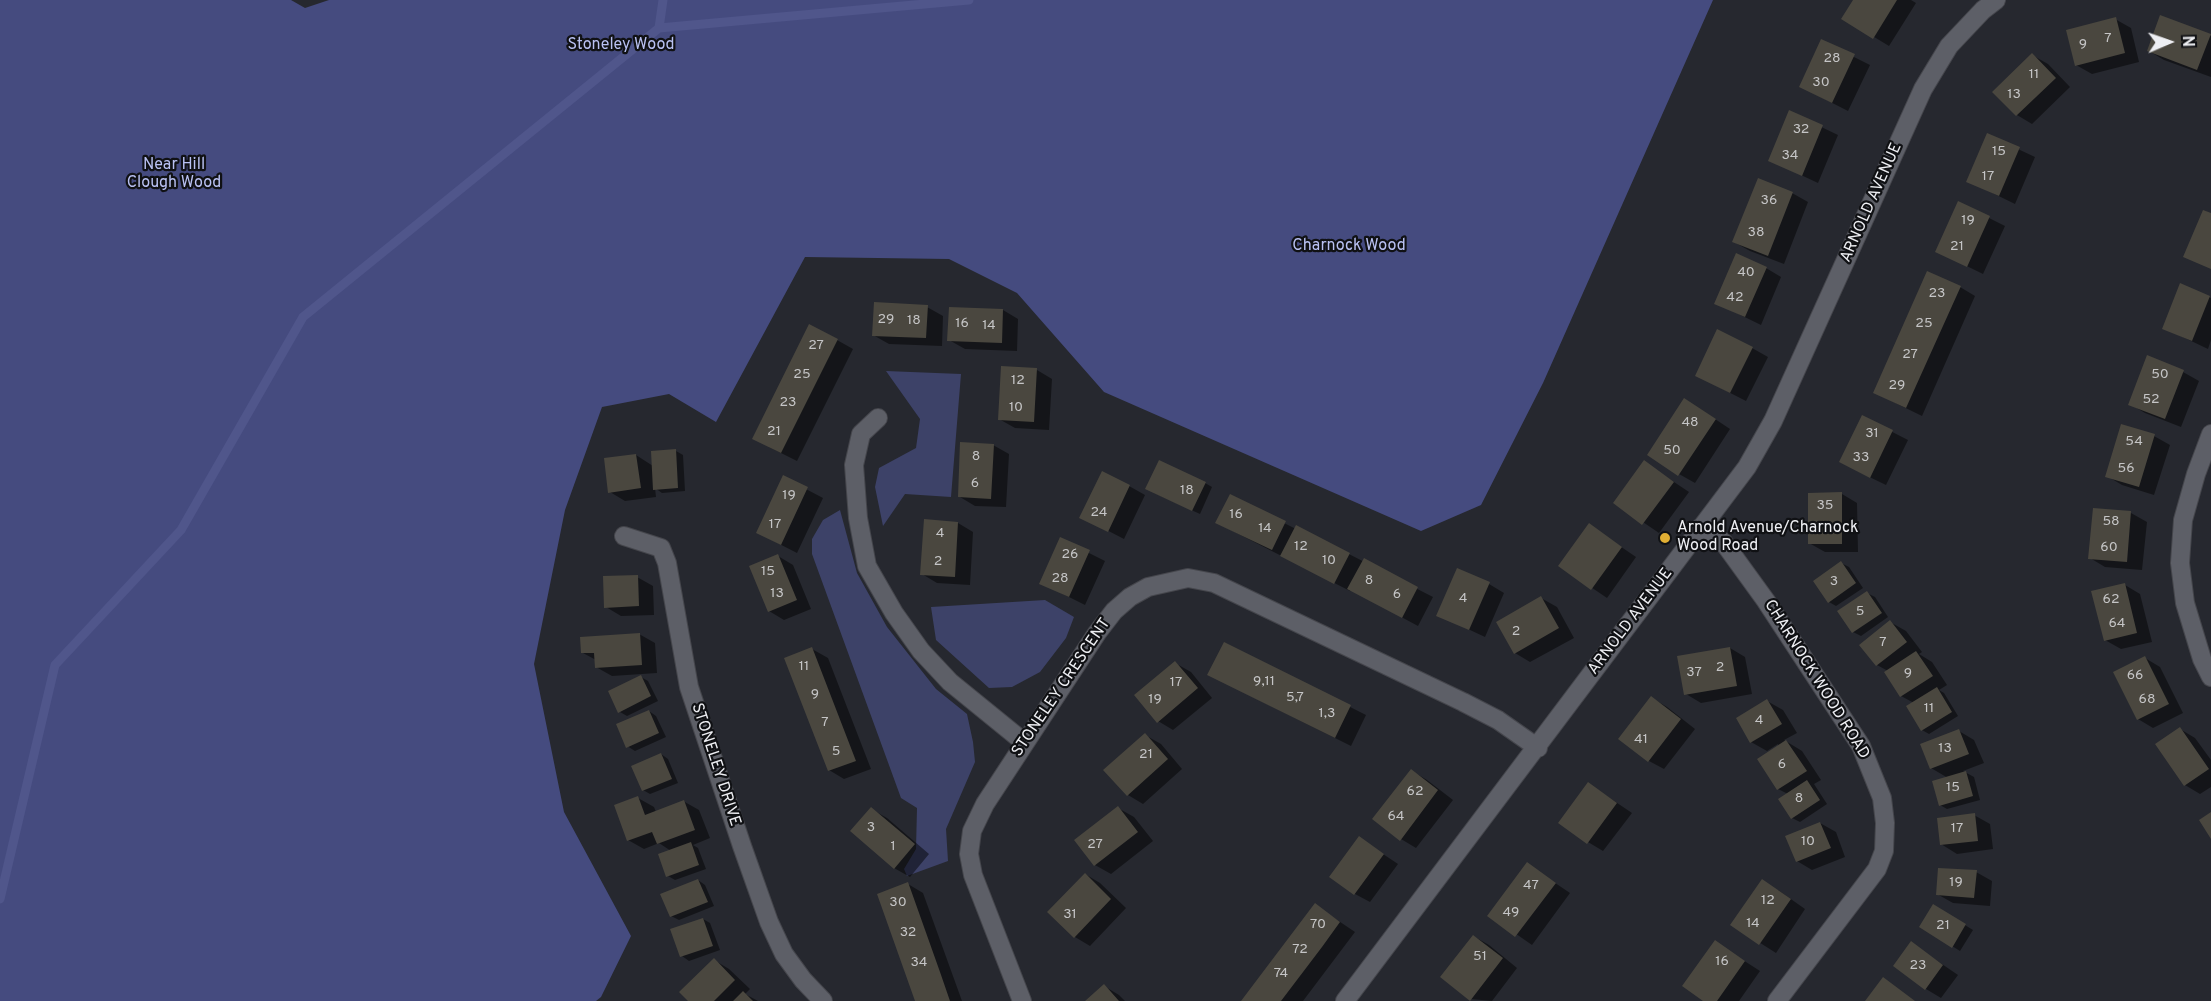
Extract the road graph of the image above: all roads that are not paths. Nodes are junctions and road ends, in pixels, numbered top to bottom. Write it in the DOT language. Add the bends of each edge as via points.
graph roads {
  1 [pos="1996,0"];
  2 [pos="878,418"];
  3 [pos="2211,434"];
  4 [pos="1701,527"];
  5 [pos="624,536"];
  6 [pos="2211,677"];
  7 [pos="1025,743"];
  8 [pos="1538,748"];
  9 [pos="824,1001"];
  10 [pos="1022,1001"];
  11 [pos="1345,1001"];
  12 [pos="1777,1001"];
  1 -- 4 [label="street, ARNOLD AVENUE" via="1949,46 1923,89 1773,421 1747,467"];
  2 -- 7 [label="street" via="861,434 854,465 867,566 921,651 950,682"];
  3 -- 6 [label="street" via="2183,520 2180,563 2185,603"];
  4 -- 8 [label="street, ARNOLD AVENUE"];
  4 -- 12 [label="street, CHARNOCK WOOD ROAD" via="1724,543 1766,600 1861,746 1882,798 1884,851 1877,869"];
  5 -- 9 [label="street, STONELEY DRIVE" via="661,548 689,687 769,922 784,954"];
  7 -- 8 [label="street, STONELEY CRESCENT" via="1114,611 1148,587 1188,578 1214,583 1463,702"];
  7 -- 10 [label="street, STONELEY CRESCENT" via="985,804 972,831 969,854 973,875"];
  8 -- 11 [label="street, ARNOLD AVENUE"];
}
